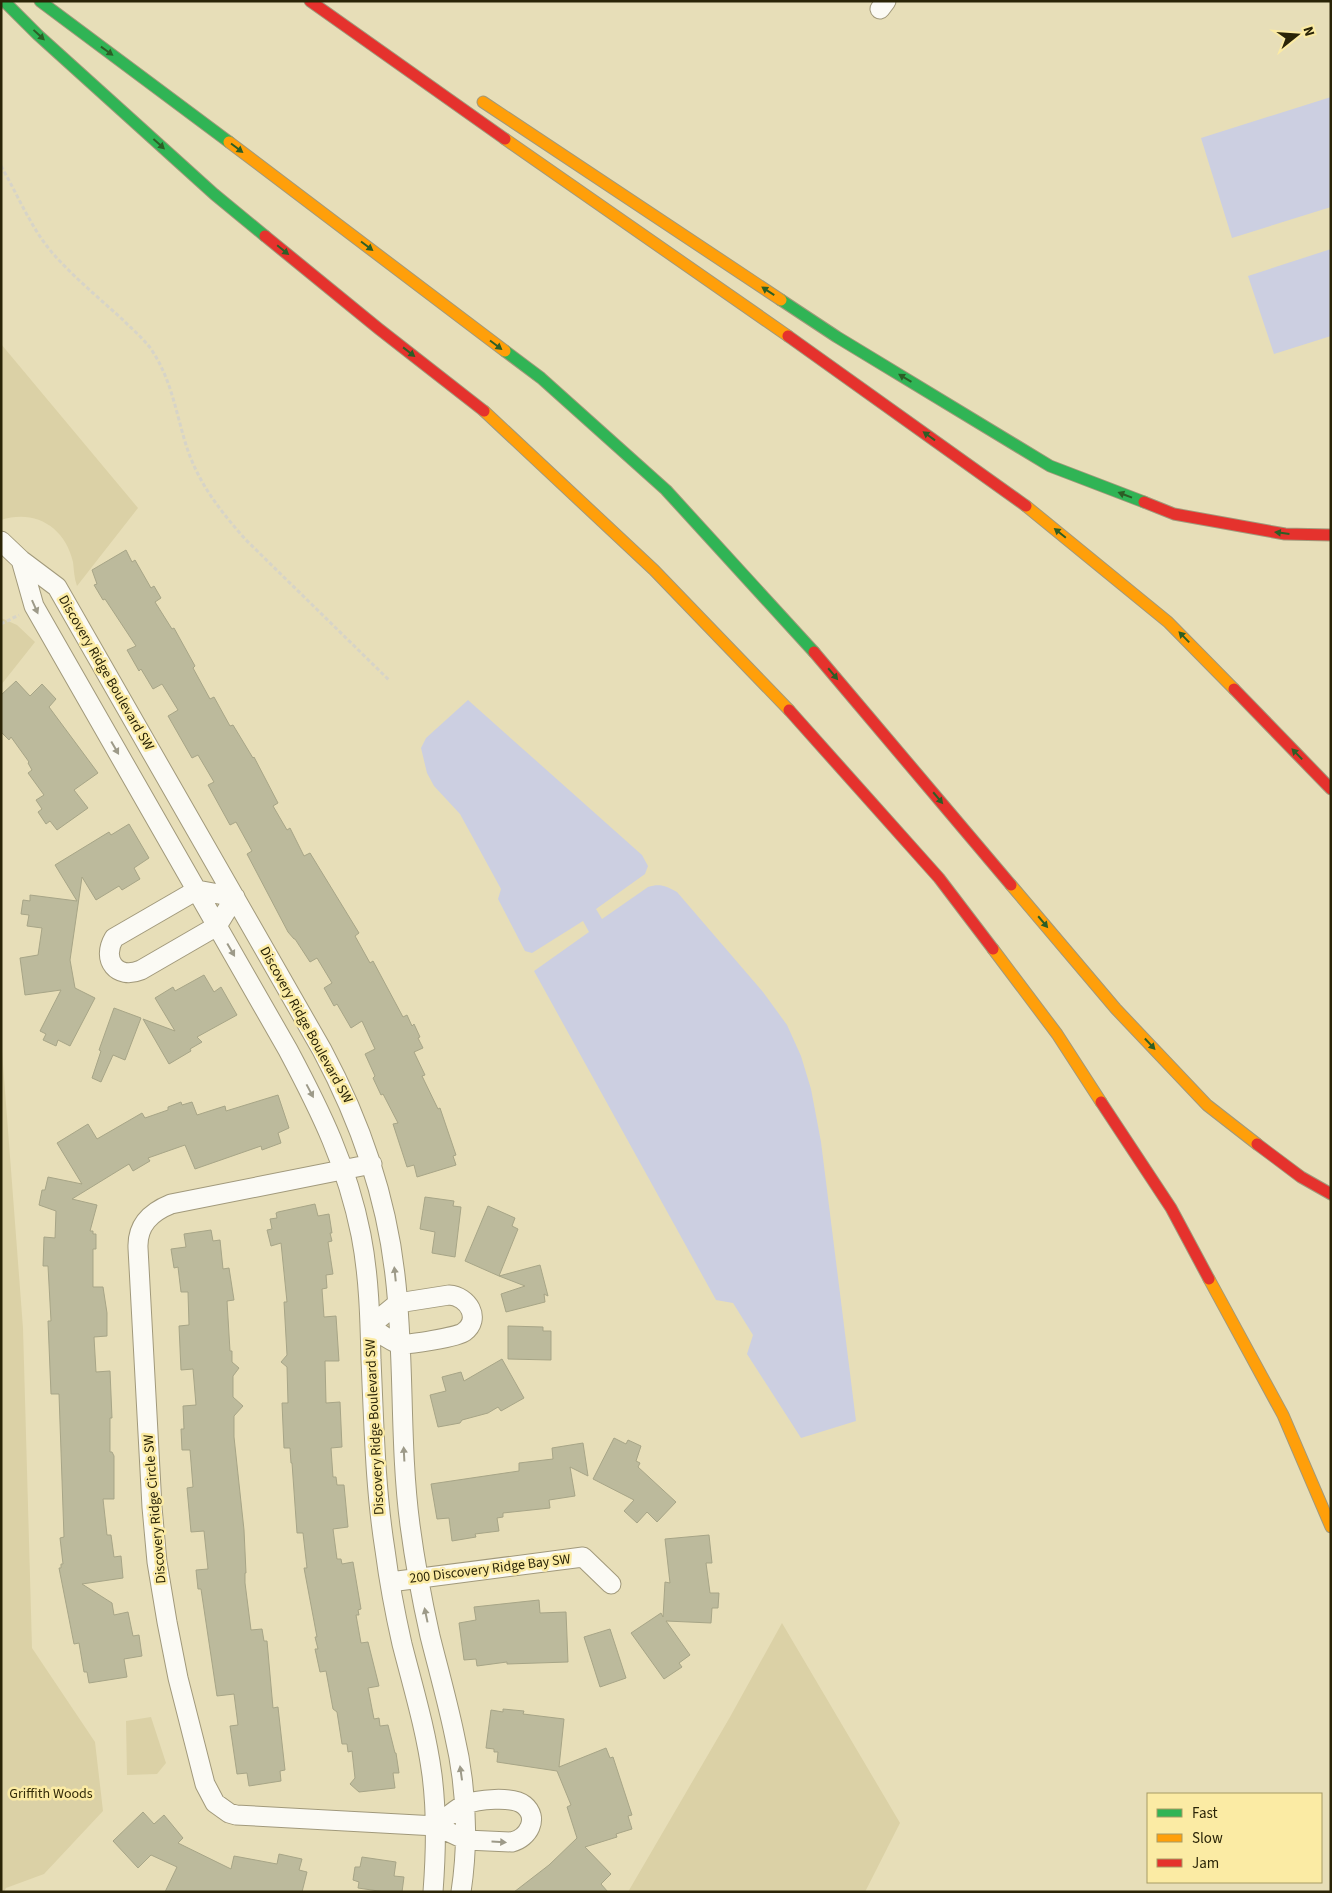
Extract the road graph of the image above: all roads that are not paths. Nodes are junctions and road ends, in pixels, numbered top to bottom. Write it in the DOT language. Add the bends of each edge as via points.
graph roads {
  1 [pos="4,1"];
  2 [pos="40,1"];
  3 [pos="310,1"];
  4 [pos="320,1"];
  5 [pos="346,12"];
  6 [pos="477,98"];
  7 [pos="1331,535"];
  8 [pos="1,541"];
  9 [pos="22,560"];
  10 [pos="1331,789"];
  11 [pos="197,890"];
  12 [pos="235,897"];
  13 [pos="217,926"];
  14 [pos="372,1164"];
  15 [pos="344,1170"];
  16 [pos="1331,1194"];
  17 [pos="398,1303"];
  18 [pos="370,1326"];
  19 [pos="399,1344"];
  20 [pos="1331,1527"];
  21 [pos="418,1578"];
  22 [pos="390,1582"];
  23 [pos="610,1584"];
  24 [pos="464,1805"];
  25 [pos="436,1826"];
  26 [pos="466,1840"];
  27 [pos="433,1892"];
  28 [pos="462,1892"];
  1 -- 20 [label="highway, one-way" via="214,194 492,417 654,570 775,695 939,878 1057,1034 1171,1208 1283,1414"];
  2 -- 16 [label="highway, one-way" via="540,378 666,490 801,637 1116,1009 1207,1105 1301,1176"];
  10 -- 3 [label="highway, one-way" via="1168,622 1037,514 853,381"];
  4 -- 5 [label="highway"];
  7 -- 6 [label="highway, one-way" via="1285,534 1174,514 1050,466 837,337"];
  8 -- 9 [label="street"];
  9 -- 11 [label="street, Discovery Ridge Boulevard SW, one-way" via="34,606"];
  9 -- 12 [label="street, Discovery Ridge Boulevard SW" via="57,587"];
  11 -- 12 [label="street"];
  11 -- 13 [label="street, Discovery Ridge Boulevard SW"];
  11 -- 13 [label="street" via="114,938 109,950 112,963 122,972 135,973"];
  12 -- 13 [label="street"];
  12 -- 14 [label="street, Discovery Ridge Boulevard SW" via="339,1082"];
  13 -- 15 [label="street, Discovery Ridge Boulevard SW, one-way" via="320,1109"];
  14 -- 15 [label="street, Discovery Ridge Circle SW"];
  17 -- 14 [label="street, Discovery Ridge Boulevard SW, one-way" via="391,1244"];
  15 -- 18 [label="street, Discovery Ridge Boulevard SW" via="361,1236"];
  15 -- 25 [label="street, Discovery Ridge Circle SW" via="171,1204 147,1218 137,1238 157,1562 178,1678 205,1784 215,1803 236,1815"];
  17 -- 18 [label="street"];
  17 -- 19 [label="street, Discovery Ridge Boulevard SW"];
  17 -- 19 [label="street" via="456,1295 466,1301 472,1313 470,1326 460,1335"];
  18 -- 19 [label="street"];
  18 -- 22 [label="street, Discovery Ridge Boulevard SW" via="375,1462"];
  21 -- 19 [label="street, Discovery Ridge Boulevard SW, one-way" via="404,1461"];
  21 -- 22 [label="street, 200 Discovery Ridge Bay SW"];
  21 -- 23 [label="street, 200 Discovery Ridge Bay SW" via="583,1557"];
  24 -- 21 [label="street, Discovery Ridge Boulevard SW, one-way" via="455,1734"];
  22 -- 25 [label="street, Discovery Ridge Boulevard SW" via="426,1740"];
  24 -- 25 [label="street"];
  24 -- 26 [label="street, Discovery Ridge Boulevard SW"];
  26 -- 24 [label="street, one-way" via="518,1841 528,1834 532,1822 529,1810 519,1802 482,1800"];
  25 -- 26 [label="street"];
  25 -- 27 [label="street, Discovery Ridge Boulevard SW"];
  26 -- 28 [label="street, Discovery Ridge Boulevard SW"];
}
